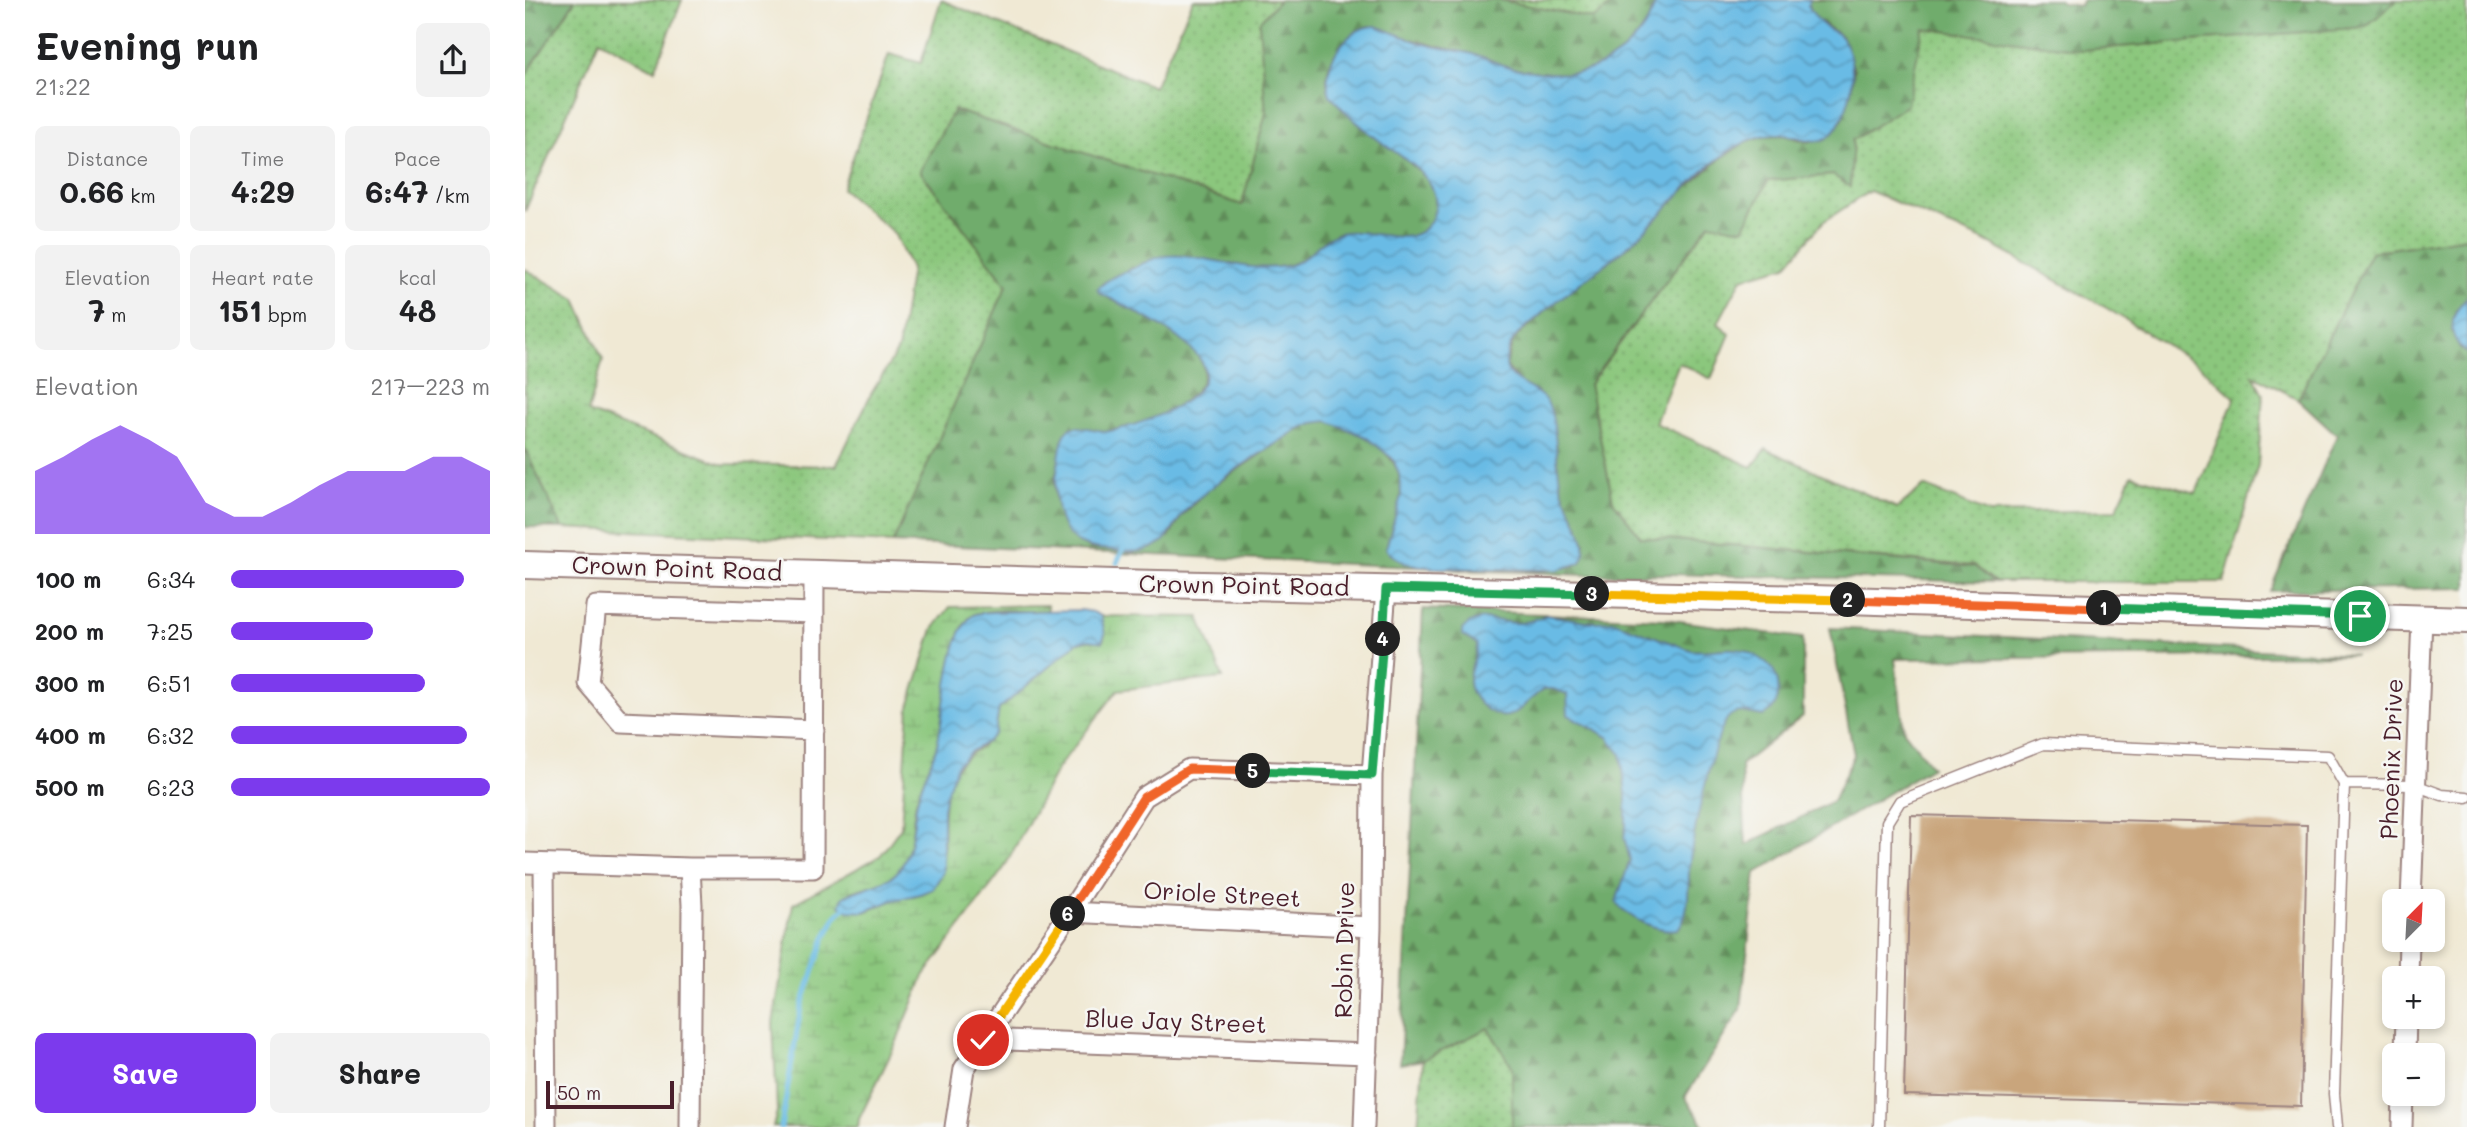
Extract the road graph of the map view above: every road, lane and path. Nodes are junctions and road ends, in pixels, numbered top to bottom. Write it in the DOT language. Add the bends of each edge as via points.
graph roads {
  1 [pos="525,565"];
  2 [pos="814,573"];
  3 [pos="1386,589"];
  4 [pos="814,613"];
  5 [pos="2422,618"];
  6 [pos="2467,620"];
  7 [pos="814,730"];
  8 [pos="1372,775"];
  9 [pos="2344,784"];
  10 [pos="2415,785"];
  11 [pos="2467,797"];
  12 [pos="534,864"];
  13 [pos="690,868"];
  14 [pos="2411,889"];
  15 [pos="1070,912"];
  16 [pos="1371,927"];
  17 [pos="983,1040"];
  18 [pos="1367,1054"];
  19 [pos="2403,1106"];
  20 [pos="546,1127"];
  21 [pos="690,1127"];
  22 [pos="955,1127"];
  23 [pos="1364,1127"];
  24 [pos="1879,1127"];
  25 [pos="2337,1127"];
  26 [pos="2402,1127"];
  1 -- 2 [label="main road, Crown Point Road"];
  2 -- 3 [label="main road, Crown Point Road"];
  2 -- 4 [label="street"];
  3 -- 5 [label="main road, Crown Point Road"];
  3 -- 8 [label="street, Robin Drive"];
  4 -- 7 [label="street"];
  4 -- 7 [label="street" via="596,606 588,683 621,722"];
  5 -- 6 [label="main road, Crown Point Road"];
  5 -- 10 [label="street, Phoenix Drive"];
  7 -- 13 [label="street" via="813,868"];
  8 -- 15 [label="street" via="1189,769 1144,797"];
  8 -- 16 [label="street, Robin Drive"];
  9 -- 10 [label="lane"];
  9 -- 24 [label="lane" via="2328,756 2043,744 1901,801 1887,822"];
  9 -- 25 [label="lane" via="2334,1094"];
  10 -- 11 [label="lane" via="2442,795"];
  10 -- 14 [label="street, Phoenix Drive"];
  12 -- 13 [label="street"];
  12 -- 20 [label="street"];
  13 -- 21 [label="street"];
  15 -- 16 [label="street, Oriole Street"];
  15 -- 17 [label="street"];
  16 -- 18 [label="street, Robin Drive"];
  17 -- 18 [label="street, Blue Jay Street"];
  17 -- 22 [label="street" via="964,1069"];
  18 -- 23 [label="street, Robin Drive"];
  19 -- 26 [label="street"];
}
